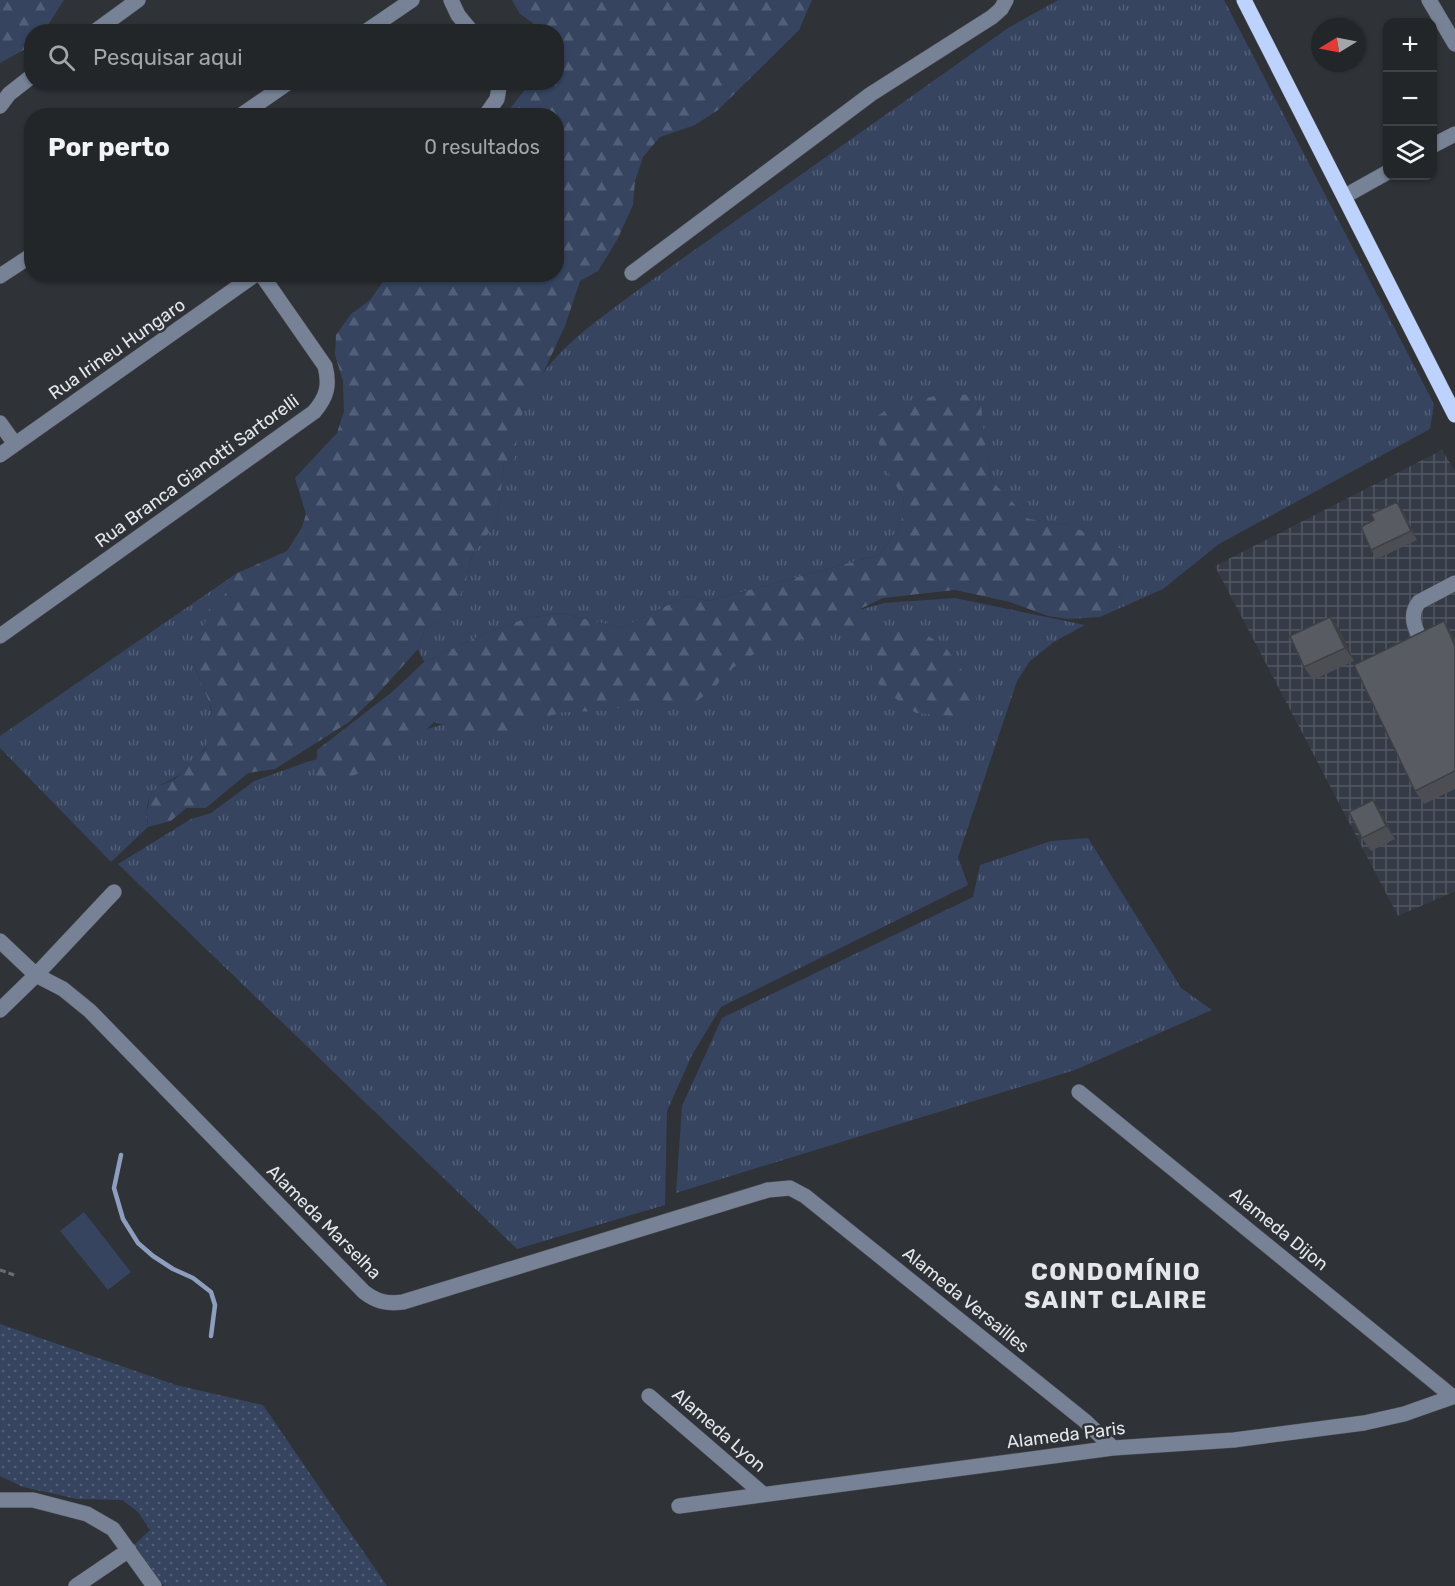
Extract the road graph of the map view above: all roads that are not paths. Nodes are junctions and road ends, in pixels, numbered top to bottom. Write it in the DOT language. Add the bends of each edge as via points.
graph roads {
  1 [pos="138,0"];
  2 [pos="412,0"];
  3 [pos="451,0"];
  4 [pos="1006,0"];
  5 [pos="1244,0"];
  6 [pos="1429,0"];
  7 [pos="105,24"];
  8 [pos="377,24"];
  9 [pos="465,24"];
  10 [pos="1455,44"];
  11 [pos="24,82"];
  12 [pos="277,90"];
  13 [pos="499,90"];
  14 [pos="0,106"];
  15 [pos="252,108"];
  16 [pos="491,108"];
  17 [pos="1455,134"];
  18 [pos="1437,143"];
  19 [pos="1383,175"];
  20 [pos="1345,196"];
  21 [pos="24,260"];
  22 [pos="632,273"];
  23 [pos="0,276"];
  24 [pos="245,282"];
  25 [pos="267,282"];
  26 [pos="1455,414"];
  27 [pos="0,423"];
  28 [pos="15,444"];
  29 [pos="0,454"];
  30 [pos="1455,583"];
  31 [pos="0,636"];
  32 [pos="1424,647"];
  33 [pos="114,892"];
  34 [pos="0,941"];
  35 [pos="36,975"];
  36 [pos="0,1010"];
  37 [pos="1079,1092"];
  38 [pos="790,1188"];
  39 [pos="649,1396"];
  40 [pos="1454,1396"];
  41 [pos="1113,1448"];
  42 [pos="763,1494"];
  43 [pos="0,1500"];
  44 [pos="679,1506"];
  45 [pos="129,1550"];
  46 [pos="76,1586"];
  47 [pos="154,1586"];
  1 -- 7 [label="street"];
  2 -- 8 [label="street"];
  3 -- 9 [label="street"];
  4 -- 22 [label="street" via="992,17 871,94"];
  5 -- 20 [label="main road"];
  6 -- 10 [label="street"];
  11 -- 14 [label="street"];
  12 -- 15 [label="street"];
  13 -- 16 [label="street"];
  17 -- 18 [label="street"];
  19 -- 20 [label="street"];
  20 -- 26 [label="main road"];
  21 -- 23 [label="street"];
  24 -- 28 [label="street, Rua Irineu Hungaro"];
  25 -- 31 [label="street, Rua Branca Gianotti Sartorelli" via="325,366 328,378 323,402"];
  27 -- 28 [label="street"];
  28 -- 29 [label="street, Rua Irineu Hungaro"];
  30 -- 32 [label="street" via="1416,605 1413,622"];
  33 -- 35 [label="street"];
  34 -- 35 [label="street, Alameda Marselha"];
  35 -- 36 [label="street"];
  35 -- 38 [label="street, Alameda Marselha" via="63,989 90,1011 364,1292 379,1302 403,1302 768,1190"];
  37 -- 40 [label="street, Alameda Dijon"];
  38 -- 41 [label="street, Alameda Versailles" via="805,1196 1085,1421"];
  39 -- 42 [label="street, Alameda Lyon"];
  40 -- 41 [label="street, Alameda Paris" via="1364,1423 1234,1440"];
  41 -- 42 [label="street, Alameda Paris"];
  42 -- 44 [label="street, Alameda Paris"];
  43 -- 45 [label="street" via="33,1500 87,1514 113,1529"];
  45 -- 46 [label="street"];
  45 -- 47 [label="street"];
}
